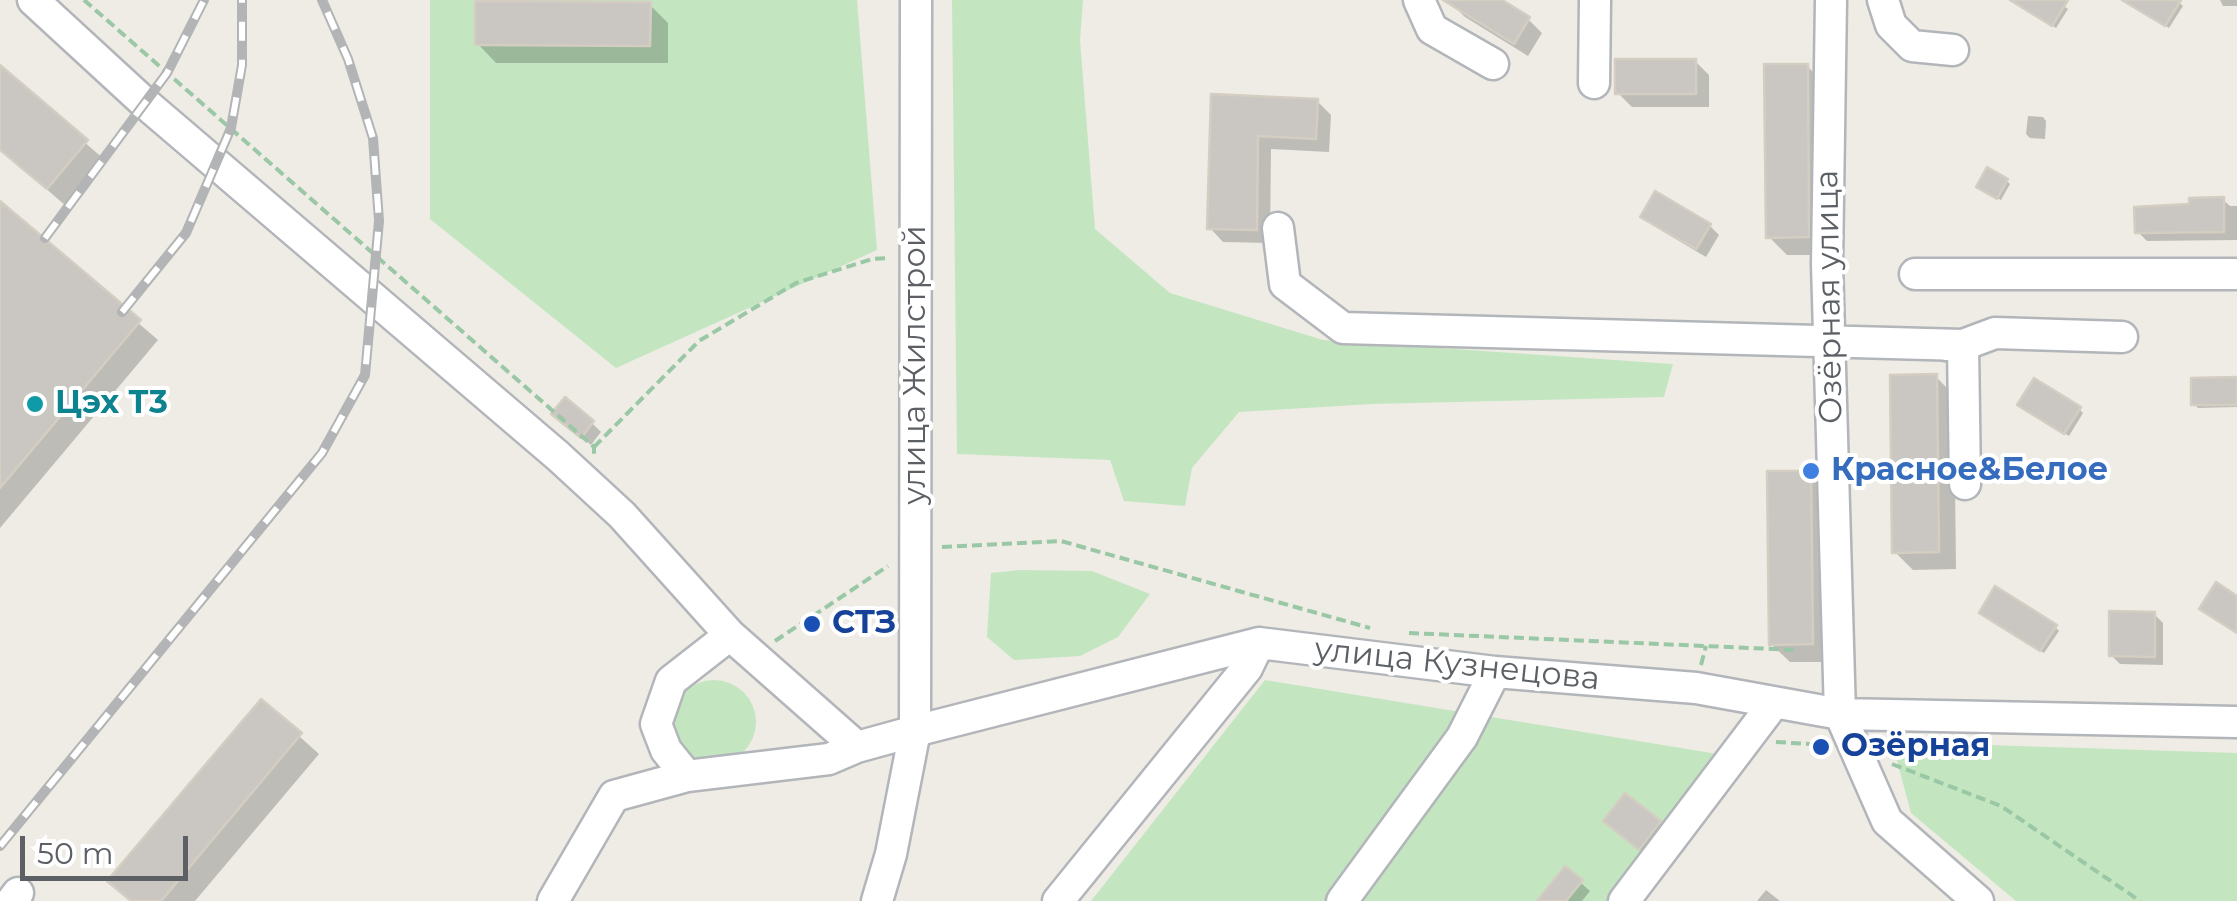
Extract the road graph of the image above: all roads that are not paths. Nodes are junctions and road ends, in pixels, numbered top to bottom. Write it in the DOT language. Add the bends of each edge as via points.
graph roads {
  1 [pos="32,0"];
  2 [pos="916,0"];
  3 [pos="1419,0"];
  4 [pos="1595,0"];
  5 [pos="1831,0"];
  6 [pos="1883,0"];
  7 [pos="1953,50"];
  8 [pos="1492,64"];
  9 [pos="1594,83"];
  10 [pos="1278,228"];
  11 [pos="1915,274"];
  12 [pos="2237,274"];
  13 [pos="2122,336"];
  14 [pos="1829,343"];
  15 [pos="1963,345"];
  16 [pos="1965,484"];
  17 [pos="730,635"];
  18 [pos="1258,644"];
  19 [pos="1494,672"];
  20 [pos="1774,703"];
  21 [pos="1840,714"];
  22 [pos="2237,722"];
  23 [pos="915,731"];
  24 [pos="857,746"];
  25 [pos="687,776"];
  26 [pos="553,901"];
  27 [pos="877,901"];
  28 [pos="1058,901"];
  29 [pos="1342,901"];
  30 [pos="1624,901"];
  31 [pos="1978,901"];
  1 -- 17 [label="street" via="558,456 622,515"];
  2 -- 23 [label="street, улица Жилстрой"];
  3 -- 8 [label="street" via="1432,28"];
  4 -- 9 [label="street"];
  5 -- 14 [label="street, Озёрная улица"];
  6 -- 7 [label="street" via="1891,25 1912,46"];
  10 -- 14 [label="street" via="1285,284 1343,328"];
  11 -- 12 [label="street"];
  13 -- 15 [label="street" via="1995,333"];
  14 -- 15 [label="street"];
  14 -- 21 [label="street, Озёрная улица"];
  15 -- 16 [label="street"];
  17 -- 24 [label="street"];
  17 -- 25 [label="street" via="671,680 656,724"];
  18 -- 19 [label="street, улица Кузнецова"];
  18 -- 23 [label="street, улица Кузнецова"];
  18 -- 28 [label="street" via="1247,668"];
  19 -- 20 [label="street, улица Кузнецова" via="1696,688"];
  19 -- 29 [label="street" via="1462,737"];
  20 -- 21 [label="street, улица Кузнецова"];
  20 -- 30 [label="street"];
  21 -- 22 [label="street, улица Кузнецова"];
  21 -- 31 [label="street" via="1887,821"];
  23 -- 24 [label="street, улица Кузнецова"];
  23 -- 27 [label="street, улица Жилстрой"];
  24 -- 25 [label="street, улица Кузнецова" via="829,759"];
  25 -- 26 [label="street, улица Кузнецова" via="614,796"];
}
